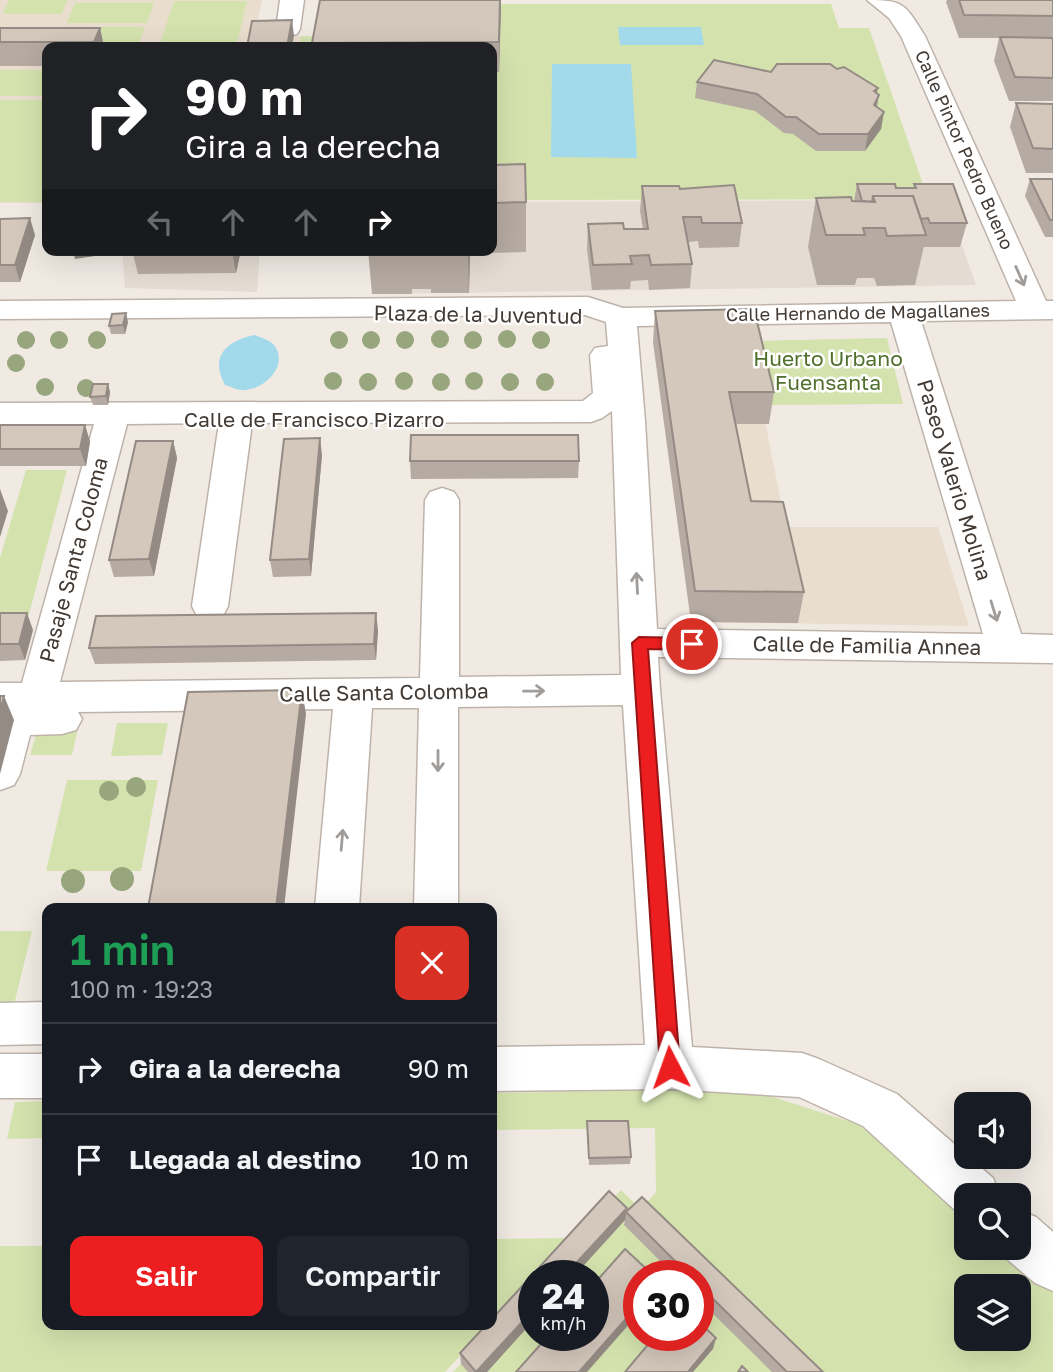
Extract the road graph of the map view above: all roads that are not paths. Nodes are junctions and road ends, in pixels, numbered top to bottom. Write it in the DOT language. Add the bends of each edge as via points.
graph roads {
  1 [pos="292,0"];
  2 [pos="894,4"];
  3 [pos="288,29"];
  4 [pos="0,310"];
  5 [pos="1044,310"];
  6 [pos="903,312"];
  7 [pos="621,317"];
  8 [pos="0,328"];
  9 [pos="0,414"];
  10 [pos="236,419"];
  11 [pos="0,421"];
  12 [pos="629,421"];
  13 [pos="111,422"];
  14 [pos="442,500"];
  15 [pos="210,606"];
  16 [pos="639,643"];
  17 [pos="1006,648"];
  18 [pos="1053,649"];
  19 [pos="641,690"];
  20 [pos="438,692"];
  21 [pos="354,693"];
  22 [pos="18,698"];
  23 [pos="192,729"];
  24 [pos="0,774"];
  25 [pos="337,903"];
  26 [pos="436,903"];
  27 [pos="42,1023"];
  28 [pos="0,1024"];
  29 [pos="670,1067"];
  30 [pos="497,1069"];
  31 [pos="0,1076"];
  32 [pos="42,1076"];
  33 [pos="962,1183"];
  34 [pos="1031,1246"];
  35 [pos="1053,1265"];
  1 -- 3 [label="street"];
  2 -- 5 [label="street, Calle Pintor Pedro Bueno, one-way"];
  4 -- 7 [label="street, Plaza de la Juventud" via="588,306"];
  5 -- 6 [label="street, Calle Hernando de Magallanes"];
  6 -- 7 [label="street, Calle Hernando de Magallanes"];
  6 -- 17 [label="street, Paseo Valerio Molina, one-way"];
  7 -- 12 [label="street"];
  8 -- 9 [label="street, Plaza de la Juventud" via="19,317 583,311 603,321 609,397 591,411"];
  10 -- 12 [label="street, Calle de Francisco Pizarro"];
  10 -- 13 [label="street, Calle de Francisco Pizarro"];
  10 -- 15 [label="street"];
  11 -- 13 [label="street, Calle de Francisco Pizarro"];
  16 -- 12 [label="street, one-way"];
  13 -- 22 [label="street, Pasaje Santa Coloma"];
  14 -- 20 [label="street"];
  16 -- 17 [label="street, Calle de Familia Annea"];
  16 -- 19 [label="street"];
  17 -- 18 [label="street, Calle de Familia Annea"];
  20 -- 19 [label="street, Calle Santa Colomba, one-way"];
  19 -- 29 [label="street"];
  20 -- 21 [label="street, Calle Santa Colomba"];
  20 -- 26 [label="street, one-way"];
  21 -- 22 [label="street, Calle Santa Colomba"];
  25 -- 21 [label="street, one-way"];
  23 -- 24 [label="street" via="194,716 15,720"];
  27 -- 28 [label="street"];
  29 -- 30 [label="street"];
  29 -- 33 [label="street" via="802,1075 880,1110"];
  31 -- 32 [label="street"];
  34 -- 35 [label="street"];
}
